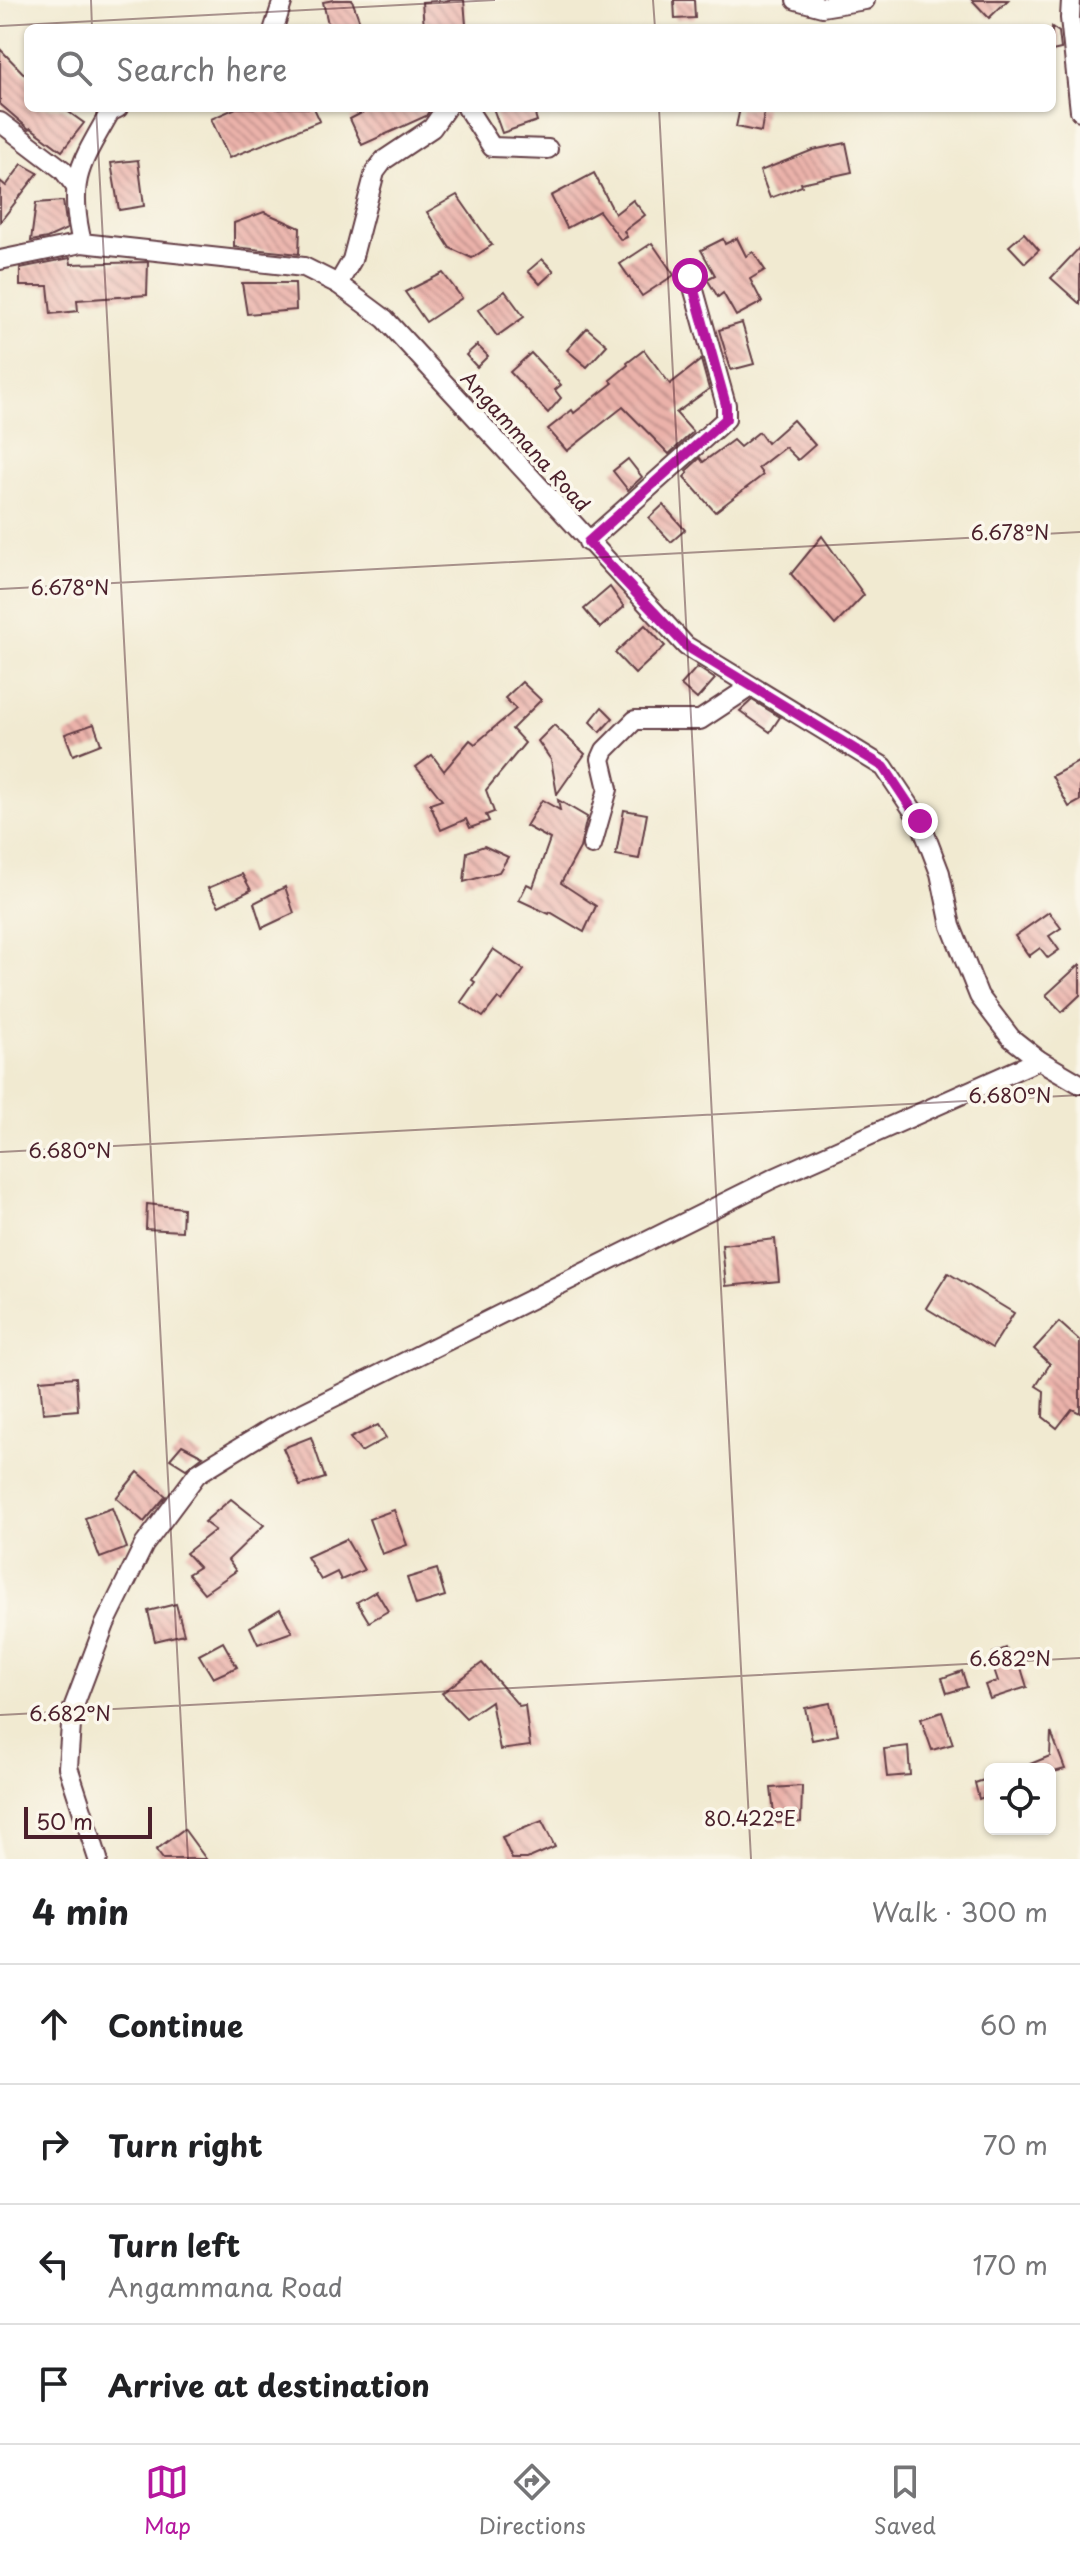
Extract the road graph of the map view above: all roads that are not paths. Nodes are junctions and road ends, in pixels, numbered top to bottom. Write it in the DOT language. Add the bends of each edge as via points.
graph roads {
  1 [pos="283,0"];
  2 [pos="796,0"];
  3 [pos="865,0"];
  4 [pos="1071,0"];
  5 [pos="276,24"];
  6 [pos="1080,111"];
  7 [pos="110,112"];
  8 [pos="443,112"];
  9 [pos="470,112"];
  10 [pos="0,122"];
  11 [pos="548,149"];
  12 [pos="76,187"];
  13 [pos="82,243"];
  14 [pos="0,260"];
  15 [pos="690,276"];
  16 [pos="338,284"];
  17 [pos="588,542"];
  18 [pos="750,687"];
  19 [pos="592,845"];
  20 [pos="1039,1060"];
  21 [pos="1080,1084"];
  22 [pos="98,1859"];
  1 -- 5 [label="street"];
  2 -- 3 [label="street" via="822,7"];
  4 -- 6 [label="street"];
  7 -- 12 [label="street" via="81,162"];
  8 -- 16 [label="street" via="432,128 375,172 352,260"];
  9 -- 11 [label="street" via="492,147"];
  10 -- 12 [label="street" via="63,170"];
  12 -- 13 [label="street"];
  13 -- 14 [label="street, Angammana Road"];
  13 -- 16 [label="street, Angammana Road" via="304,267"];
  15 -- 17 [label="street" via="726,419"];
  16 -- 17 [label="street, Angammana Road" via="385,319"];
  17 -- 18 [label="street, Angammana Road" via="686,646"];
  18 -- 19 [label="street" via="700,720 635,720 601,759 608,789"];
  18 -- 20 [label="street, Angammana Road" via="884,767 920,821 940,873 951,926 979,996 1011,1038"];
  20 -- 21 [label="street, Angammana Road"];
  20 -- 22 [label="street" via="772,1179 272,1428 197,1474 144,1545 105,1624 72,1711 68,1767"];
}
